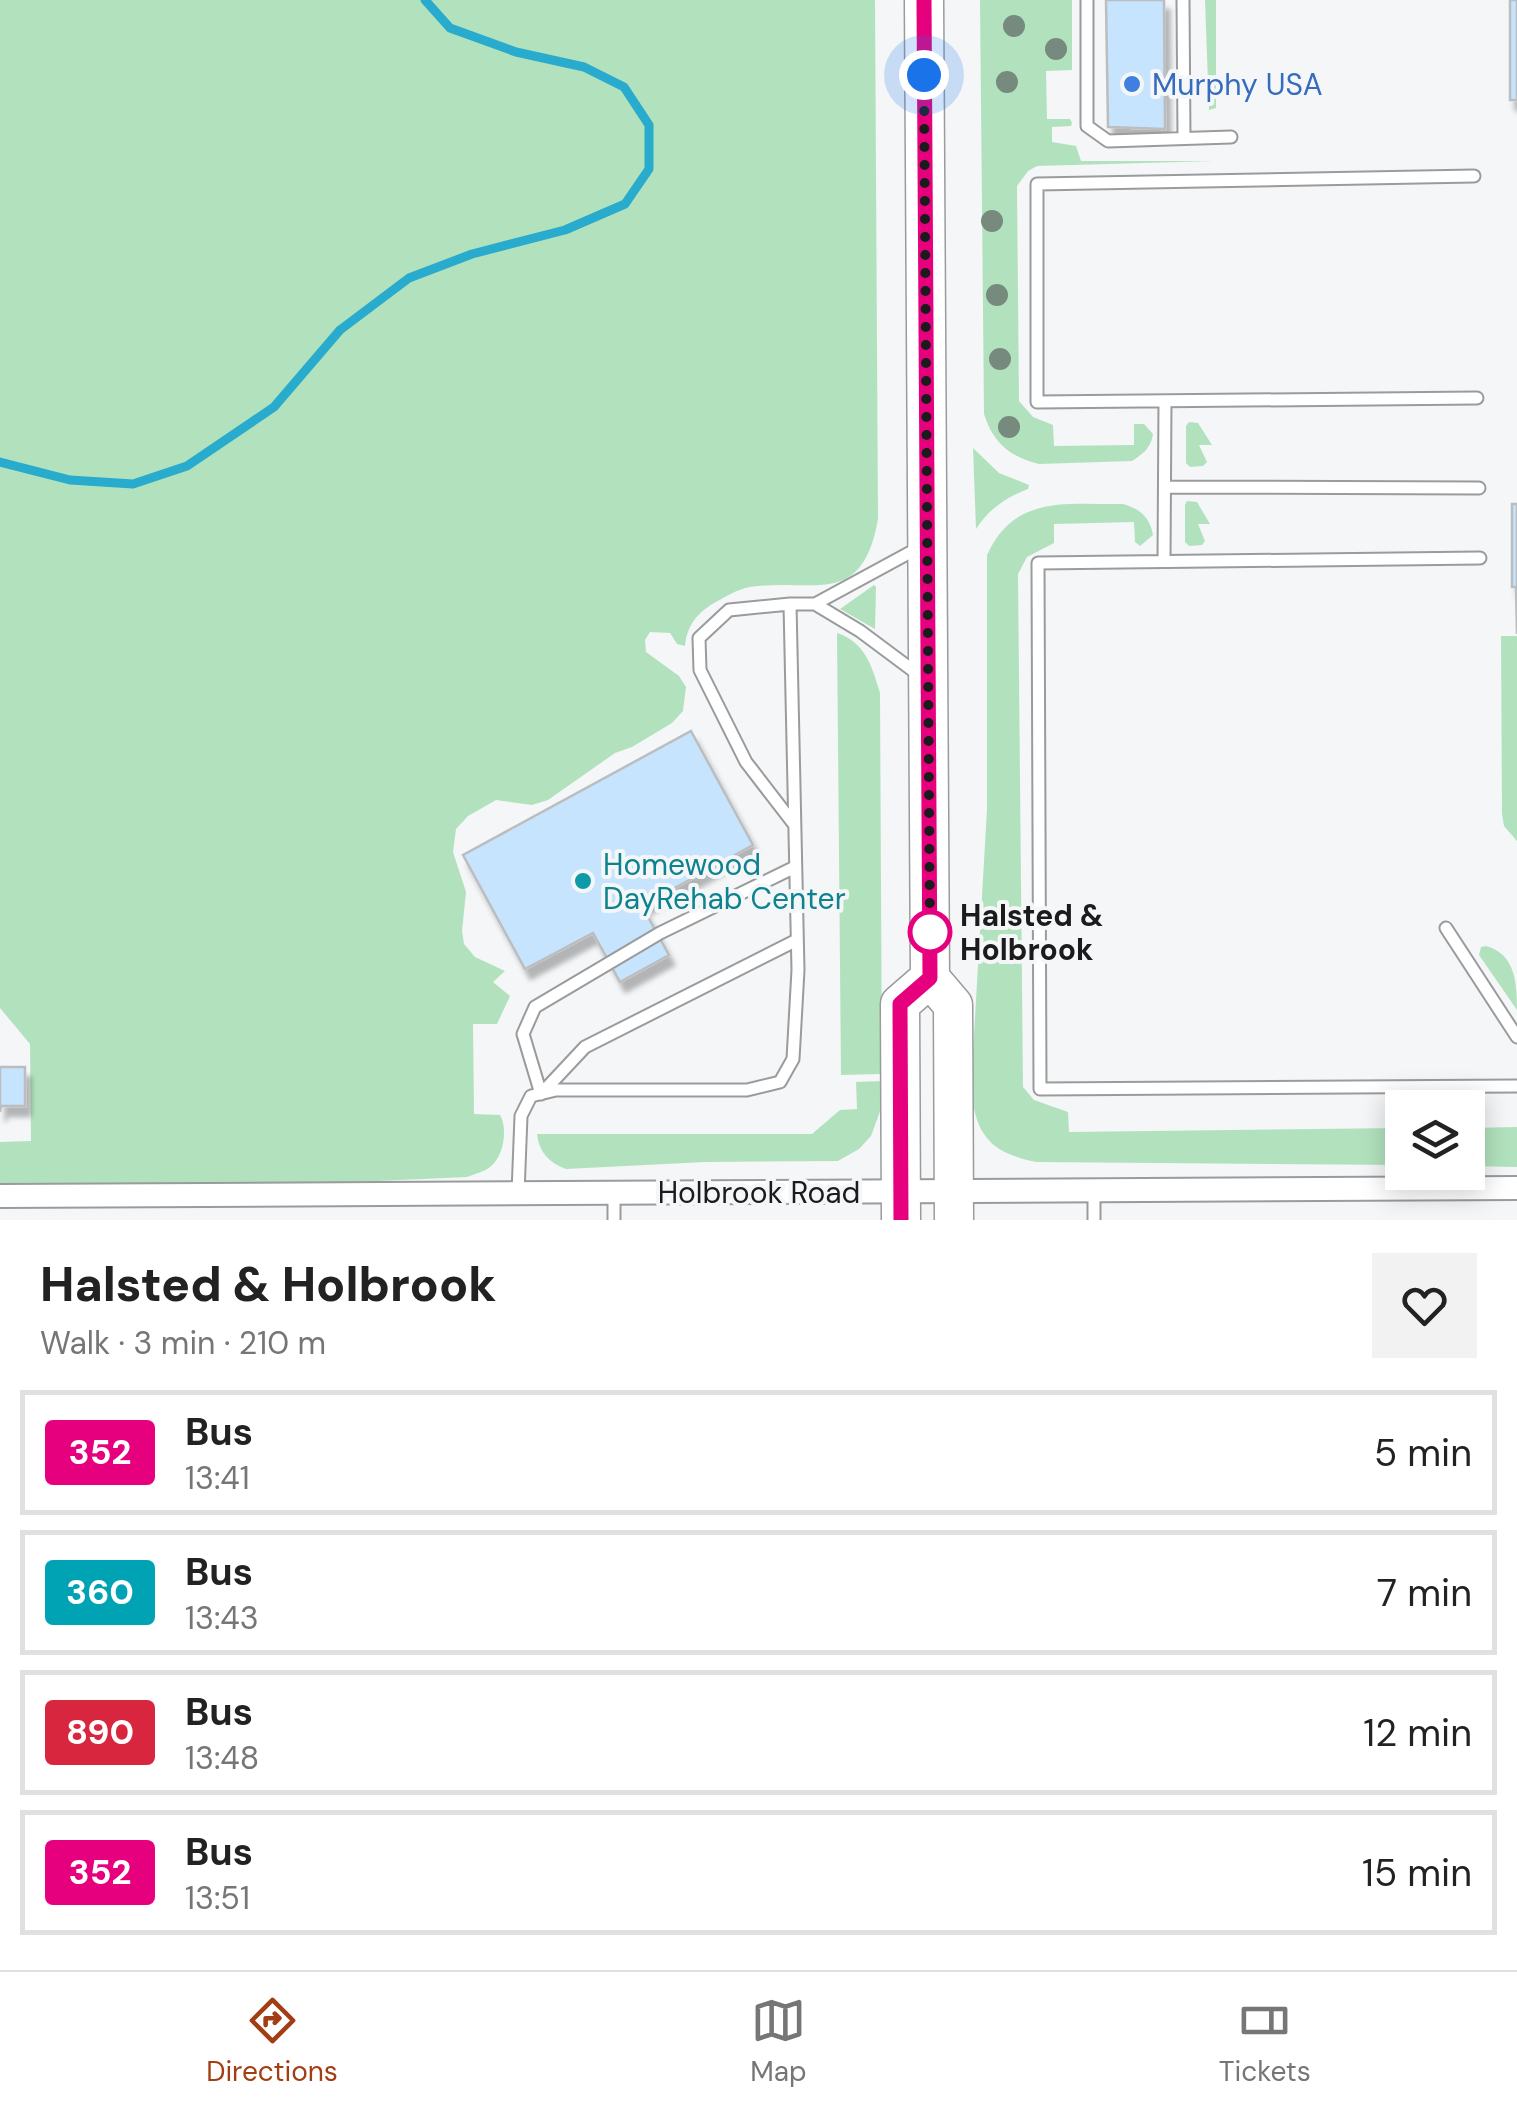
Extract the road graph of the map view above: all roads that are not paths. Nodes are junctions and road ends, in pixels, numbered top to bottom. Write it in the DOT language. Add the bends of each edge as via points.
graph roads {
  1 [pos="924,0"];
  2 [pos="1087,0"];
  3 [pos="1183,0"];
  4 [pos="1231,137"];
  5 [pos="1184,138"];
  6 [pos="1474,176"];
  7 [pos="1477,398"];
  8 [pos="1165,401"];
  9 [pos="1165,487"];
  10 [pos="1480,488"];
  11 [pos="928,542"];
  12 [pos="1480,558"];
  13 [pos="1164,562"];
  14 [pos="790,604"];
  15 [pos="815,604"];
  16 [pos="929,682"];
  17 [pos="793,823"];
  18 [pos="795,866"];
  19 [pos="1446,928"];
  20 [pos="797,940"];
  21 [pos="930,978"];
  22 [pos="1517,1036"];
  23 [pos="1517,1086"];
  24 [pos="541,1094"];
  25 [pos="1517,1188"];
  26 [pos="1094,1191"];
  27 [pos="518,1193"];
  28 [pos="614,1193"];
  29 [pos="95,1195"];
  30 [pos="0,1196"];
  31 [pos="901,1206"];
  32 [pos="954,1206"];
  33 [pos="95,1220"];
  34 [pos="614,1220"];
  35 [pos="1094,1220"];
  1 -- 11 [label="main road"];
  2 -- 5 [label="lane" via="1087,126 1108,141"];
  3 -- 5 [label="lane"];
  4 -- 5 [label="lane"];
  6 -- 8 [label="lane" via="1037,184 1037,402"];
  7 -- 8 [label="lane"];
  8 -- 9 [label="lane"];
  9 -- 10 [label="lane"];
  9 -- 13 [label="lane"];
  11 -- 15 [label="lane"];
  11 -- 16 [label="main road"];
  12 -- 13 [label="lane"];
  13 -- 23 [label="lane" via="1038,563 1040,1088"];
  14 -- 15 [label="lane"];
  14 -- 17 [label="lane"];
  14 -- 17 [label="lane" via="729,610 699,638 700,670 746,762"];
  15 -- 16 [label="lane"];
  16 -- 21 [label="main road"];
  17 -- 18 [label="lane"];
  18 -- 20 [label="lane"];
  18 -- 24 [label="lane" via="660,933 535,1007 523,1034"];
  19 -- 22 [label="lane"];
  20 -- 24 [label="lane" via="585,1047"];
  20 -- 24 [label="lane" via="793,1059 780,1082 747,1090"];
  21 -- 31 [label="main road" via="900,1004"];
  21 -- 32 [label="main road" via="953,1004"];
  24 -- 27 [label="lane" via="531,1096 520,1116"];
  25 -- 26 [label="street, Holbrook Road"];
  26 -- 32 [label="street, Holbrook Road"];
  26 -- 35 [label="lane"];
  27 -- 28 [label="street, Holbrook Road"];
  27 -- 29 [label="street, Holbrook Road"];
  28 -- 31 [label="street, Holbrook Road"];
  28 -- 34 [label="lane"];
  29 -- 30 [label="street, Holbrook Road"];
  29 -- 33 [label="street"];
  31 -- 32 [label="street, Holbrook Road"];
}
